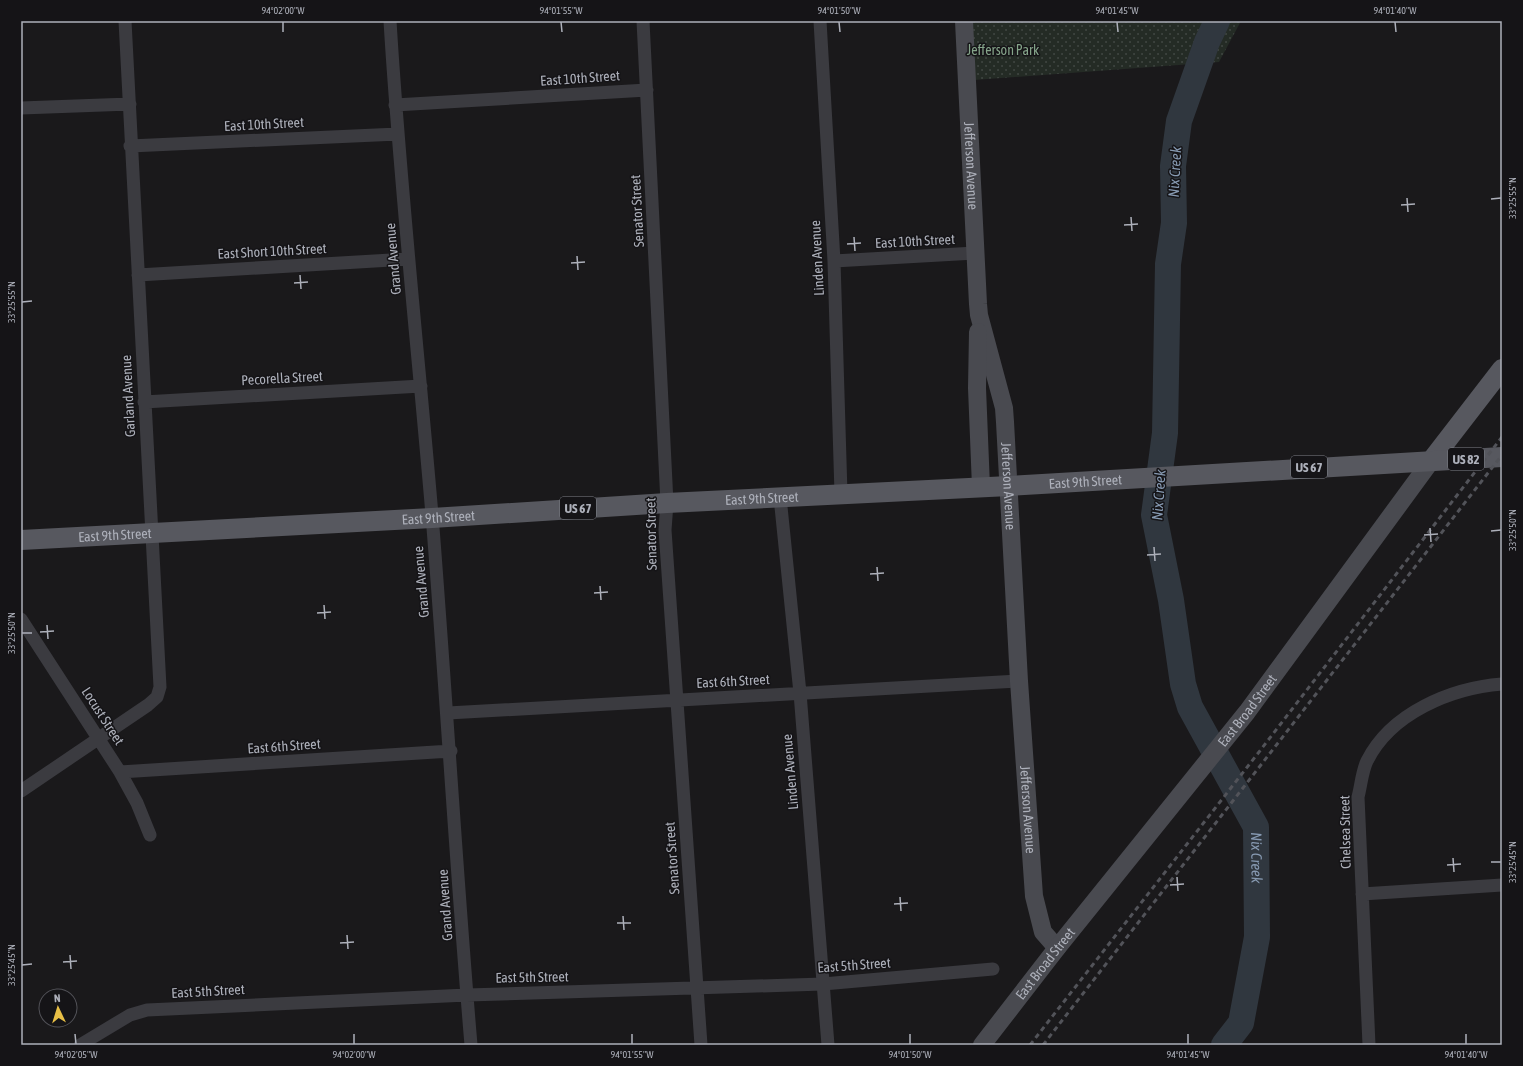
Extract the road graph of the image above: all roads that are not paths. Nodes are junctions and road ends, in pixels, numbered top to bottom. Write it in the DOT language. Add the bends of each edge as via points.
graph roads {
  1 [pos="125,21"];
  2 [pos="390,21"];
  3 [pos="643,21"];
  4 [pos="820,21"];
  5 [pos="964,21"];
  6 [pos="647,90"];
  7 [pos="130,104"];
  8 [pos="395,105"];
  9 [pos="21,108"];
  10 [pos="398,134"];
  11 [pos="130,146"];
  12 [pos="975,254"];
  13 [pos="408,259"];
  14 [pos="834,261"];
  15 [pos="138,275"];
  16 [pos="979,316"];
  17 [pos="1502,369"];
  18 [pos="421,386"];
  19 [pos="144,402"];
  20 [pos="1502,457"];
  21 [pos="1431,461"];
  22 [pos="1009,486"];
  23 [pos="981,487"];
  24 [pos="841,494"];
  25 [pos="780,497"];
  26 [pos="667,502"];
  27 [pos="432,518"];
  28 [pos="152,532"];
  29 [pos="21,540"];
  30 [pos="21,619"];
  31 [pos="1019,681"];
  32 [pos="1502,684"];
  33 [pos="800,693"];
  34 [pos="677,700"];
  35 [pos="448,713"];
  36 [pos="98,738"];
  37 [pos="451,751"];
  38 [pos="120,772"];
  39 [pos="21,790"];
  40 [pos="150,835"];
  41 [pos="1502,885"];
  42 [pos="1362,894"];
  43 [pos="1057,948"];
  44 [pos="992,970"];
  45 [pos="823,984"];
  46 [pos="698,989"];
  47 [pos="466,995"];
  48 [pos="80,1045"];
  49 [pos="471,1045"];
  50 [pos="701,1045"];
  51 [pos="828,1045"];
  52 [pos="982,1045"];
  53 [pos="1369,1045"];
  1 -- 7 [label="street, Garland Avenue"];
  2 -- 8 [label="street, Grand Avenue"];
  3 -- 6 [label="street, Senator Street"];
  4 -- 14 [label="street, Linden Avenue"];
  5 -- 12 [label="street, Jefferson Avenue"];
  6 -- 8 [label="street, East 10th Street"];
  6 -- 26 [label="street, Senator Street"];
  7 -- 9 [label="street"];
  7 -- 11 [label="street, Garland Avenue"];
  8 -- 10 [label="street, Grand Avenue"];
  10 -- 11 [label="street, East 10th Street"];
  10 -- 13 [label="street, Grand Avenue"];
  11 -- 15 [label="street, Garland Avenue"];
  12 -- 14 [label="street, East 10th Street"];
  12 -- 16 [label="street, Jefferson Avenue"];
  13 -- 15 [label="street, East Short 10th Street"];
  13 -- 18 [label="street, Grand Avenue"];
  14 -- 24 [label="street, Linden Avenue"];
  15 -- 19 [label="street, Garland Avenue"];
  16 -- 22 [label="street, Jefferson Avenue" via="1004,408"];
  16 -- 23 [label="street" via="976,369"];
  17 -- 21 [label="main road, East Broad Street"];
  18 -- 19 [label="street, Pecorella Street"];
  18 -- 27 [label="street, Grand Avenue"];
  19 -- 28 [label="street, Garland Avenue"];
  20 -- 21 [label="main road, East 9th Street / US 82"];
  21 -- 22 [label="main road, East 9th Street / US 67"];
  21 -- 43 [label="street, East Broad Street" via="1247,712"];
  22 -- 23 [label="main road, East 9th Street / US 67"];
  22 -- 31 [label="street, Jefferson Avenue"];
  23 -- 24 [label="main road, East 9th Street / US 67"];
  24 -- 25 [label="main road, East 9th Street / US 67"];
  25 -- 26 [label="main road, East 9th Street / US 67"];
  25 -- 33 [label="street, Linden Avenue"];
  26 -- 27 [label="main road, East 9th Street / US 67"];
  26 -- 34 [label="street, Senator Street" via="665,530"];
  27 -- 28 [label="main road, East 9th Street / US 67"];
  27 -- 35 [label="street, Grand Avenue"];
  28 -- 29 [label="main road, East 9th Street / US 67"];
  28 -- 36 [label="street, Garland Avenue" via="160,686 157,697"];
  30 -- 36 [label="street, Locust Street"];
  31 -- 33 [label="street, East 6th Street"];
  31 -- 43 [label="street, Jefferson Avenue" via="1034,896 1043,932"];
  32 -- 42 [label="street, Chelsea Street" via="1482,686 1443,696 1411,713 1386,735 1367,762 1358,797"];
  33 -- 34 [label="street, East 6th Street"];
  33 -- 45 [label="street, Linden Avenue"];
  34 -- 35 [label="street, East 6th Street"];
  34 -- 46 [label="street, Senator Street"];
  35 -- 37 [label="street, Grand Avenue"];
  36 -- 38 [label="street, Locust Street"];
  36 -- 39 [label="street"];
  37 -- 38 [label="street, East 6th Street"];
  37 -- 47 [label="street, Grand Avenue"];
  38 -- 40 [label="street, Locust Street" via="137,803"];
  41 -- 42 [label="street"];
  42 -- 53 [label="street, Chelsea Street"];
  43 -- 52 [label="street, East Broad Street"];
  44 -- 45 [label="street, East 5th Street"];
  45 -- 46 [label="street, East 5th Street"];
  45 -- 51 [label="street, Linden Avenue"];
  46 -- 47 [label="street, East 5th Street"];
  46 -- 50 [label="street, Senator Street"];
  47 -- 48 [label="street, East 5th Street" via="147,1010 130,1014"];
  47 -- 49 [label="street, Grand Avenue"];
}
